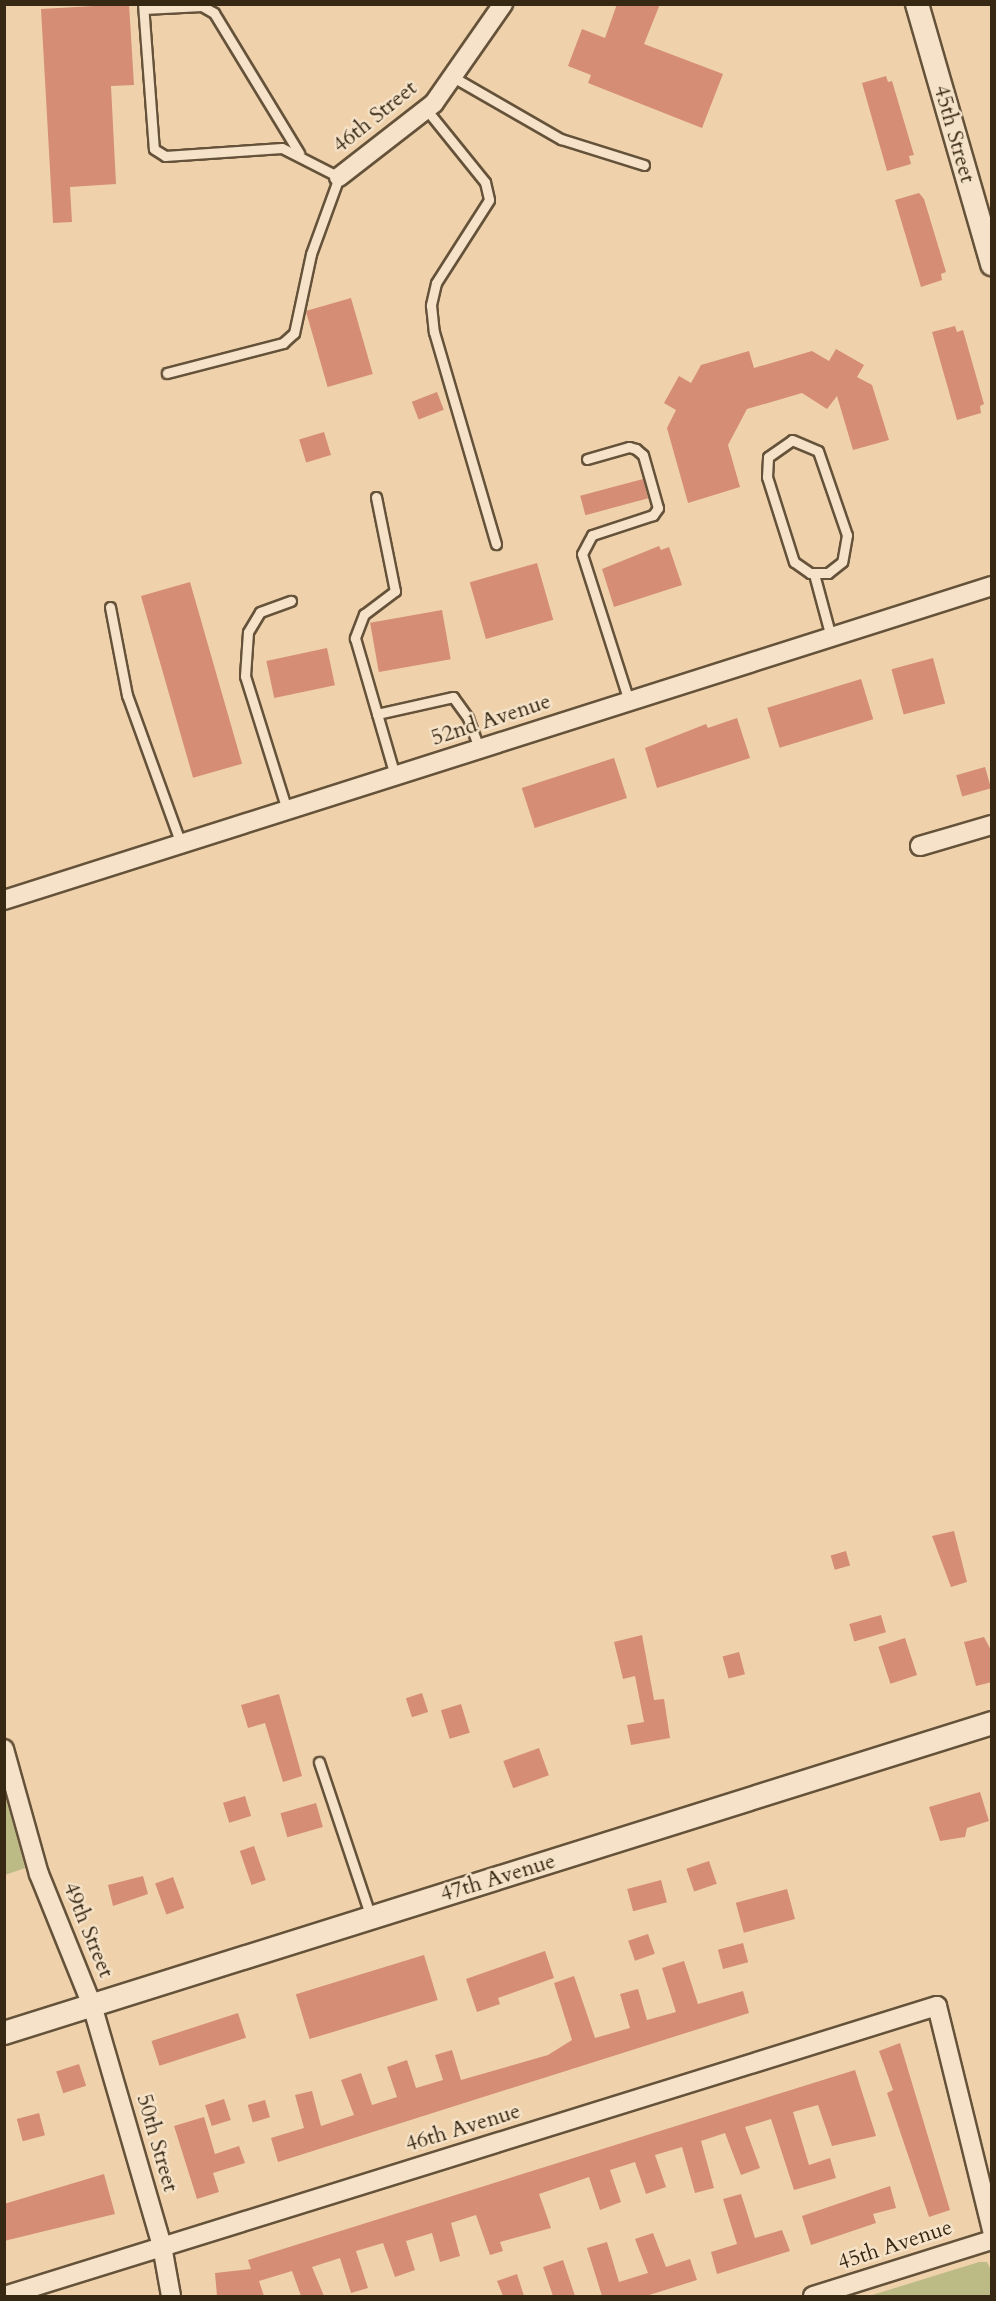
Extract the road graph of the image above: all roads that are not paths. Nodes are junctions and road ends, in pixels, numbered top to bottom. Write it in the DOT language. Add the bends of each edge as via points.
graph roads {
  1 [pos="503,4"];
  2 [pos="917,4"];
  3 [pos="144,7"];
  4 [pos="453,77"];
  5 [pos="426,110"];
  6 [pos="299,153"];
  7 [pos="644,165"];
  8 [pos="339,177"];
  9 [pos="992,264"];
  10 [pos="167,373"];
  11 [pos="587,459"];
  12 [pos="376,497"];
  13 [pos="496,544"];
  14 [pos="814,574"];
  15 [pos="992,586"];
  16 [pos="291,602"];
  17 [pos="110,607"];
  18 [pos="831,638"];
  19 [pos="629,702"];
  20 [pos="377,714"];
  21 [pos="478,749"];
  22 [pos="395,776"];
  23 [pos="287,810"];
  24 [pos="992,825"];
  25 [pos="181,843"];
  26 [pos="920,846"];
  27 [pos="4,900"];
  28 [pos="992,1723"];
  29 [pos="4,1749"];
  30 [pos="319,1762"];
  31 [pos="371,1917"];
  32 [pos="92,2005"];
  33 [pos="4,2033"];
  34 [pos="992,2230"];
  35 [pos="992,2240"];
  36 [pos="162,2246"];
  37 [pos="4,2296"];
  38 [pos="171,2296"];
  39 [pos="813,2296"];
  1 -- 4 [label="street, 46th Street"];
  2 -- 9 [label="street, 45th Street"];
  3 -- 6 [label="lane" via="202,6 214,13"];
  3 -- 6 [label="lane" via="154,149 165,156 282,148"];
  4 -- 5 [label="street, 46th Street"];
  4 -- 7 [label="lane" via="561,139"];
  5 -- 8 [label="street, 46th Street"];
  5 -- 13 [label="lane" via="485,182 489,200 436,283 431,305 434,332"];
  6 -- 8 [label="lane"];
  8 -- 10 [label="lane" via="311,254 294,333 283,343"];
  11 -- 19 [label="lane" via="629,447 636,449 643,456 658,508 653,515 592,535 582,554"];
  12 -- 20 [label="lane" via="395,591 364,614 355,638"];
  14 -- 14 [label="lane" via="828,573 842,562 847,535 818,451 792,440 768,457 767,477 794,562"];
  14 -- 18 [label="lane"];
  15 -- 18 [label="street, 52nd Avenue"];
  16 -- 23 [label="lane" via="260,612 248,632 245,676"];
  17 -- 25 [label="lane" via="127,695"];
  18 -- 19 [label="street, 52nd Avenue"];
  19 -- 21 [label="street, 52nd Avenue"];
  20 -- 21 [label="lane" via="453,697 468,717"];
  20 -- 22 [label="lane"];
  21 -- 22 [label="street, 52nd Avenue"];
  22 -- 23 [label="street, 52nd Avenue"];
  23 -- 25 [label="street, 52nd Avenue"];
  24 -- 26 [label="street"];
  25 -- 27 [label="street, 52nd Avenue"];
  28 -- 31 [label="street, 47th Avenue"];
  29 -- 32 [label="street, 49th Street" via="39,1874"];
  30 -- 31 [label="lane"];
  31 -- 32 [label="street, 47th Avenue"];
  32 -- 33 [label="street, 47th Avenue"];
  32 -- 36 [label="street, 50th Street"];
  34 -- 36 [label="street, 46th Avenue" via="937,2006"];
  35 -- 39 [label="street, 45th Avenue"];
  36 -- 37 [label="street, 46th Avenue"];
  36 -- 38 [label="street, 50th Street"];
}
